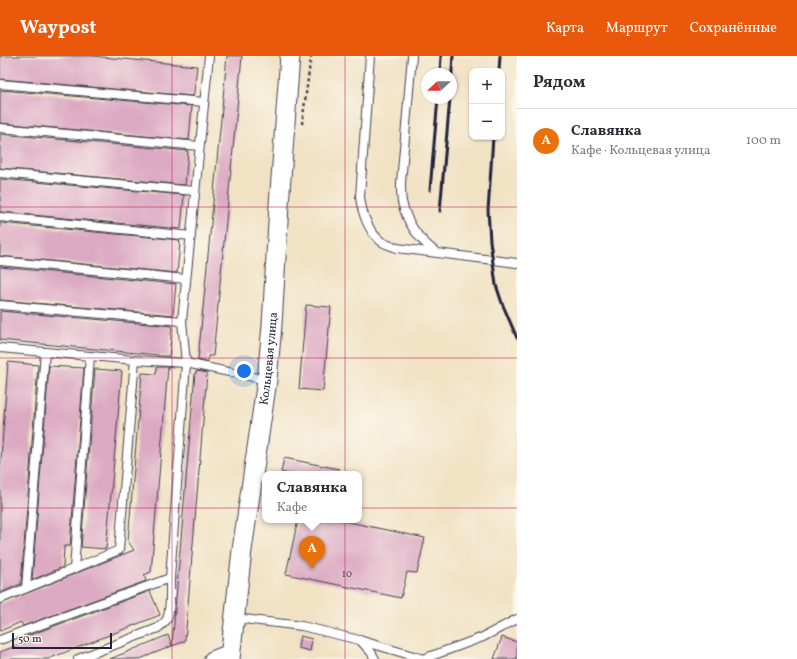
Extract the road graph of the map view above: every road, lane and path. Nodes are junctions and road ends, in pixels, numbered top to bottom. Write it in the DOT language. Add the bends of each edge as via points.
graph roads {
  1 [pos="209,56"];
  2 [pos="290,56"];
  3 [pos="370,56"];
  4 [pos="412,56"];
  5 [pos="0,84"];
  6 [pos="204,102"];
  7 [pos="0,128"];
  8 [pos="199,146"];
  9 [pos="0,173"];
  10 [pos="195,191"];
  11 [pos="0,217"];
  12 [pos="190,236"];
  13 [pos="437,253"];
  14 [pos="0,261"];
  15 [pos="517,262"];
  16 [pos="186,279"];
  17 [pos="0,305"];
  18 [pos="182,321"];
  19 [pos="0,351"];
  20 [pos="45,352"];
  21 [pos="90,356"];
  22 [pos="135,360"];
  23 [pos="186,363"];
  24 [pos="267,380"];
  25 [pos="74,569"];
  26 [pos="170,578"];
  27 [pos="26,588"];
  28 [pos="0,599"];
  29 [pos="234,618"];
  30 [pos="517,619"];
  31 [pos="0,640"];
  32 [pos="359,640"];
  33 [pos="230,655"];
  34 [pos="78,659"];
  35 [pos="212,659"];
  36 [pos="375,659"];
  37 [pos="424,659"];
  1 -- 6 [label="lane"];
  2 -- 24 [label="street, Кольцевая улица"];
  3 -- 13 [label="lane" via="360,196 362,208 369,226 380,241 397,248"];
  4 -- 13 [label="lane" via="401,183 402,200 412,228 428,247"];
  5 -- 6 [label="lane"];
  6 -- 8 [label="lane"];
  7 -- 8 [label="lane"];
  8 -- 10 [label="lane"];
  9 -- 10 [label="lane"];
  10 -- 12 [label="lane"];
  11 -- 12 [label="lane"];
  12 -- 16 [label="lane"];
  13 -- 15 [label="lane"];
  14 -- 16 [label="lane"];
  16 -- 18 [label="lane"];
  17 -- 18 [label="lane"];
  18 -- 23 [label="lane"];
  19 -- 20 [label="lane"];
  20 -- 21 [label="lane"];
  20 -- 27 [label="lane"];
  21 -- 22 [label="lane"];
  21 -- 25 [label="lane"];
  22 -- 23 [label="lane"];
  22 -- 25 [label="lane" via="119,550"];
  23 -- 24 [label="lane"];
  23 -- 26 [label="lane"];
  24 -- 29 [label="street, Кольцевая улица"];
  25 -- 27 [label="lane"];
  26 -- 31 [label="lane"];
  26 -- 34 [label="lane" via="169,611 163,624"];
  27 -- 28 [label="lane"];
  29 -- 32 [label="lane" via="302,626"];
  29 -- 33 [label="street, Кольцевая улица"];
  30 -- 37 [label="lane" via="483,637"];
  32 -- 36 [label="lane"];
  32 -- 37 [label="lane"];
  33 -- 35 [label="street"];
}
